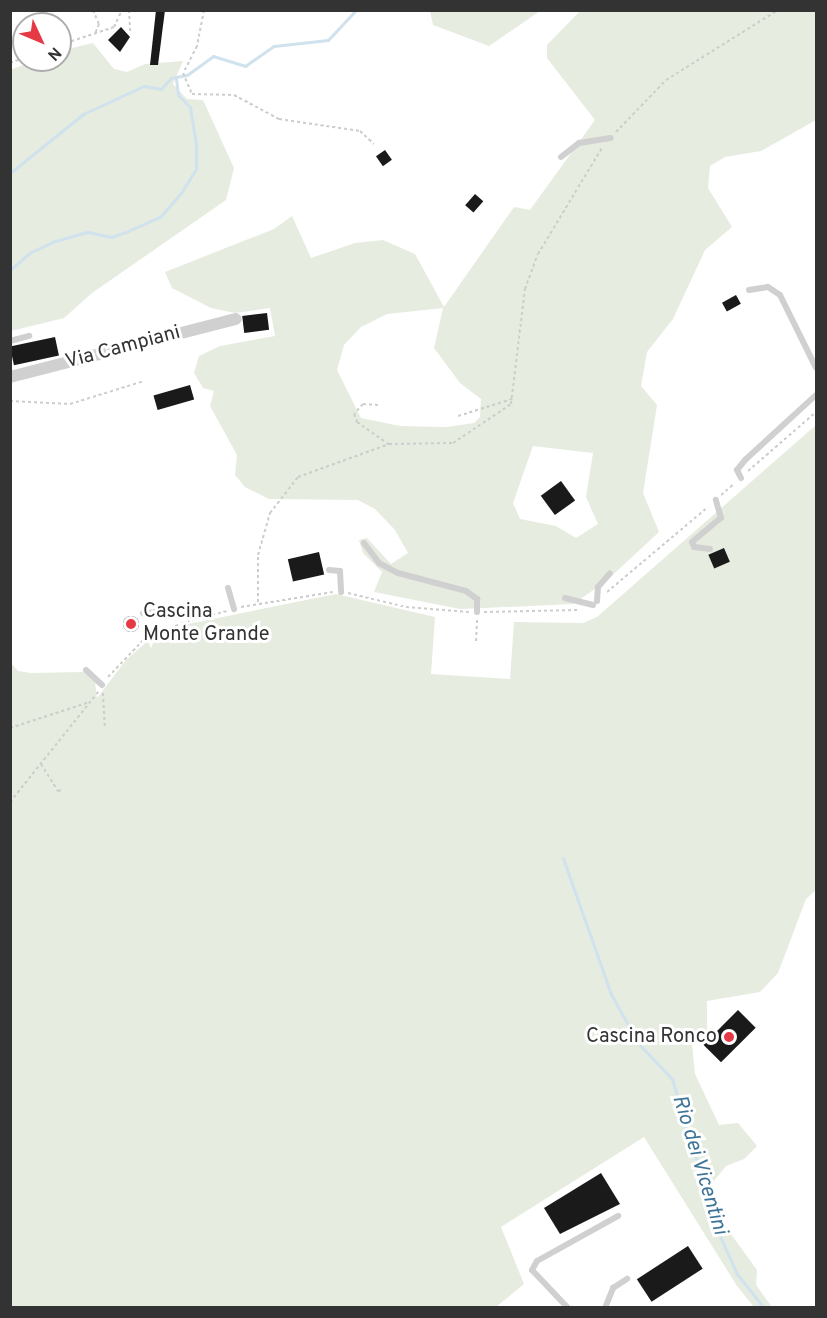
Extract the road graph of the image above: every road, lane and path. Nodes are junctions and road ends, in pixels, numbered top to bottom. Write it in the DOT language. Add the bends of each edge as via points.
graph roads {
  1 [pos="93,10"];
  2 [pos="122,10"];
  3 [pos="129,10"];
  4 [pos="204,10"];
  5 [pos="778,10"];
  6 [pos="129,31"];
  7 [pos="95,34"];
  8 [pos="72,41"];
  9 [pos="611,138"];
  10 [pos="374,144"];
  11 [pos="561,157"];
  12 [pos="749,290"];
  13 [pos="236,319"];
  14 [pos="29,336"];
  15 [pos="10,340"];
  16 [pos="816,368"];
  17 [pos="10,377"];
  18 [pos="144,381"];
  19 [pos="816,395"];
  20 [pos="512,399"];
  21 [pos="10,401"];
  22 [pos="378,405"];
  23 [pos="816,412"];
  24 [pos="458,416"];
  25 [pos="389,444"];
  26 [pos="741,478"];
  27 [pos="716,500"];
  28 [pos="364,543"];
  29 [pos="710,549"];
  30 [pos="329,570"];
  31 [pos="610,573"];
  32 [pos="228,588"];
  33 [pos="341,592"];
  34 [pos="565,598"];
  35 [pos="258,603"];
  36 [pos="595,603"];
  37 [pos="234,609"];
  38 [pos="477,612"];
  39 [pos="143,613"];
  40 [pos="203,617"];
  41 [pos="476,641"];
  42 [pos="86,670"];
  43 [pos="102,685"];
  44 [pos="90,702"];
  45 [pos="10,728"];
  46 [pos="105,729"];
  47 [pos="41,764"];
  48 [pos="63,790"];
  49 [pos="10,802"];
  50 [pos="618,1216"];
  51 [pos="627,1279"];
  52 [pos="568,1308"];
  53 [pos="605,1308"];
  1 -- 7 [label="path" via="99,24"];
  2 -- 7 [label="path" via="114,27"];
  3 -- 6 [label="path"];
  4 -- 10 [label="path" via="196,46 183,73 192,94 234,95 279,119 360,131"];
  5 -- 9 [label="path" via="666,80"];
  7 -- 8 [label="path"];
  9 -- 11 [label="lane" via="579,143"];
  9 -- 20 [label="path" via="596,154 538,254 525,289"];
  12 -- 16 [label="lane" via="768,286 780,295"];
  13 -- 17 [label="street, Via Campiani"];
  14 -- 15 [label="lane"];
  18 -- 21 [label="path" via="70,404"];
  19 -- 26 [label="lane" via="745,460 736,470"];
  20 -- 24 [label="path"];
  20 -- 25 [label="path" via="503,414 453,442"];
  22 -- 25 [label="path" via="363,404 354,414 357,422"];
  23 -- 26 [label="path"];
  25 -- 35 [label="path" via="298,477 284,491 270,513 258,555"];
  26 -- 27 [label="path"];
  27 -- 29 [label="lane" via="721,518 692,542 694,547"];
  27 -- 36 [label="path"];
  28 -- 38 [label="lane" via="379,563 398,573 466,591 477,599"];
  30 -- 33 [label="lane" via="340,571"];
  31 -- 36 [label="lane" via="598,586"];
  32 -- 37 [label="lane"];
  33 -- 35 [label="path"];
  33 -- 38 [label="path" via="406,607"];
  34 -- 36 [label="lane"];
  35 -- 37 [label="path"];
  36 -- 38 [label="path" via="579,610"];
  37 -- 40 [label="path"];
  38 -- 41 [label="path"];
  39 -- 40 [label="lane" via="192,610"];
  40 -- 43 [label="path" via="147,636"];
  42 -- 43 [label="lane"];
  43 -- 44 [label="path"];
  43 -- 46 [label="path"];
  44 -- 45 [label="path"];
  44 -- 47 [label="path"];
  47 -- 48 [label="path" via="58,791"];
  47 -- 49 [label="path"];
  50 -- 52 [label="lane" via="537,1261 532,1270"];
  51 -- 53 [label="lane" via="613,1288"];
}
